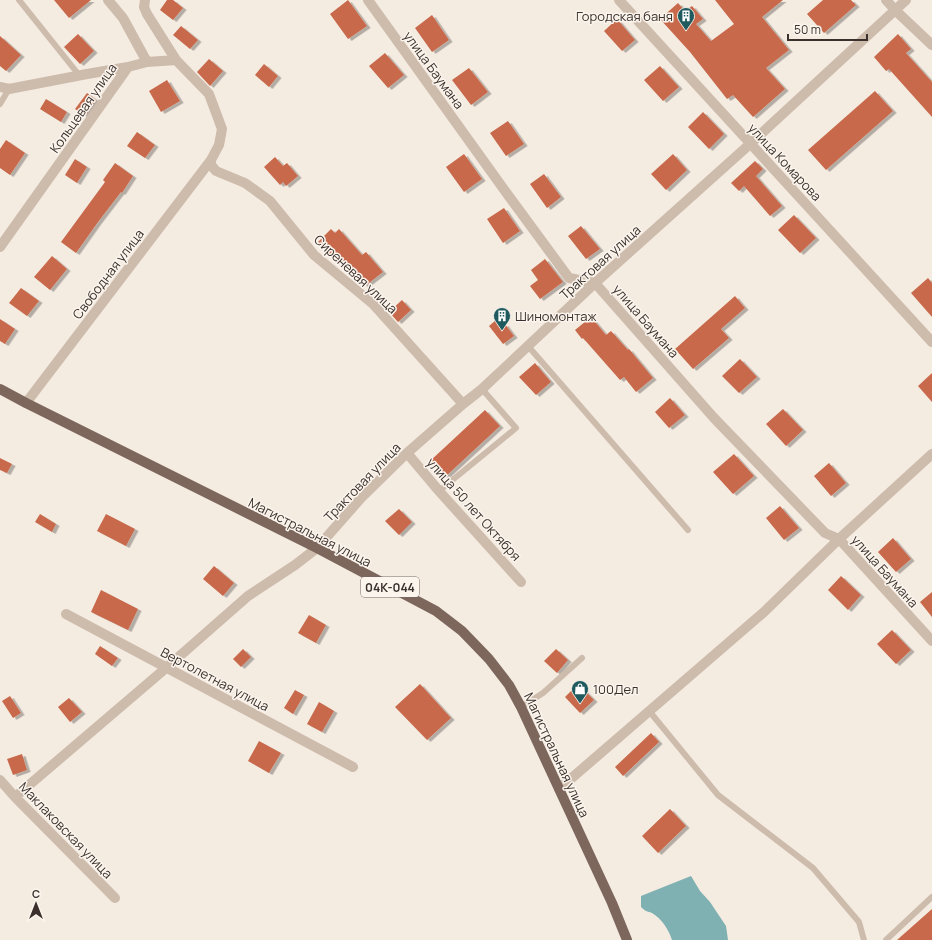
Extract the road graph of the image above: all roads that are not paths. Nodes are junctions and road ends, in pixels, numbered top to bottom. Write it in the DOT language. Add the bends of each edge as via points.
graph roads {
  1 [pos="19,0"];
  2 [pos="108,0"];
  3 [pos="145,0"];
  4 [pos="368,0"];
  5 [pos="619,0"];
  6 [pos="886,0"];
  7 [pos="906,0"];
  8 [pos="895,10"];
  9 [pos="932,45"];
  10 [pos="176,60"];
  11 [pos="147,62"];
  12 [pos="128,67"];
  13 [pos="79,75"];
  14 [pos="5,88"];
  15 [pos="0,104"];
  16 [pos="750,144"];
  17 [pos="210,160"];
  18 [pos="0,247"];
  19 [pos="595,283"];
  20 [pos="932,342"];
  21 [pos="528,346"];
  22 [pos="0,389"];
  23 [pos="482,389"];
  24 [pos="26,404"];
  25 [pos="463,404"];
  26 [pos="407,453"];
  27 [pos="932,454"];
  28 [pos="439,490"];
  29 [pos="688,530"];
  30 [pos="839,540"];
  31 [pos="317,548"];
  32 [pos="521,582"];
  33 [pos="66,614"];
  34 [pos="932,641"];
  35 [pos="582,658"];
  36 [pos="166,668"];
  37 [pos="521,707"];
  38 [pos="650,712"];
  39 [pos="354,767"];
  40 [pos="0,780"];
  41 [pos="559,789"];
  42 [pos="15,797"];
  43 [pos="932,897"];
  44 [pos="115,898"];
  45 [pos="627,940"];
  46 [pos="864,940"];
  47 [pos="886,940"];
  1 -- 13 [label="lane"];
  2 -- 11 [label="street" via="123,18"];
  3 -- 10 [label="street" via="147,14"];
  4 -- 19 [label="street, улица Баумана" via="569,278"];
  5 -- 16 [label="street, улица Комарова"];
  6 -- 8 [label="street"];
  7 -- 8 [label="street, Трактовая улица"];
  8 -- 9 [label="street"];
  8 -- 16 [label="street, Трактовая улица"];
  10 -- 11 [label="street"];
  10 -- 17 [label="street" via="209,94 222,129 219,145"];
  11 -- 12 [label="street"];
  12 -- 13 [label="street, Кольцевая улица"];
  12 -- 18 [label="street, Кольцевая улица"];
  13 -- 14 [label="street, Кольцевая улица"];
  14 -- 15 [label="lane"];
  16 -- 19 [label="street, Трактовая улица"];
  16 -- 20 [label="street, улица Комарова"];
  17 -- 24 [label="street, Свободная улица"];
  17 -- 25 [label="street, Сиреневая улица" via="216,171 245,182 270,201 314,255 373,304"];
  19 -- 21 [label="street, Трактовая улица"];
  19 -- 30 [label="street, улица Баумана" via="714,418 824,533"];
  21 -- 23 [label="street, Трактовая улица"];
  21 -- 29 [label="lane"];
  22 -- 24 [label="main road, Магистральная улица / 04К-044"];
  23 -- 25 [label="street, Трактовая улица"];
  23 -- 28 [label="lane" via="516,428"];
  24 -- 31 [label="main road, Магистральная улица / 04К-044"];
  25 -- 26 [label="street, Трактовая улица"];
  26 -- 28 [label="street, улица 50 лет Октября"];
  26 -- 31 [label="street, Трактовая улица" via="361,498"];
  27 -- 30 [label="street"];
  28 -- 32 [label="street, улица 50 лет Октября"];
  30 -- 34 [label="street, улица Баумана"];
  30 -- 38 [label="street" via="764,612"];
  31 -- 36 [label="street, Трактовая улица" via="248,596"];
  31 -- 37 [label="main road, Магистральная улица / 04К-044" via="436,611 462,631 489,659"];
  33 -- 36 [label="street, Вертолетная улица"];
  35 -- 37 [label="lane" via="543,693"];
  36 -- 39 [label="street, Вертолетная улица"];
  36 -- 42 [label="street, Трактовая улица"];
  37 -- 41 [label="main road, Магистральная улица / 04К-044"];
  38 -- 41 [label="street"];
  38 -- 46 [label="lane" via="718,795 813,868 859,922"];
  40 -- 42 [label="street, Маклаковская улица"];
  41 -- 45 [label="main road, Магистральная улица / 04К-044"];
  42 -- 44 [label="street, Маклаковская улица"];
  43 -- 47 [label="lane"];
}
